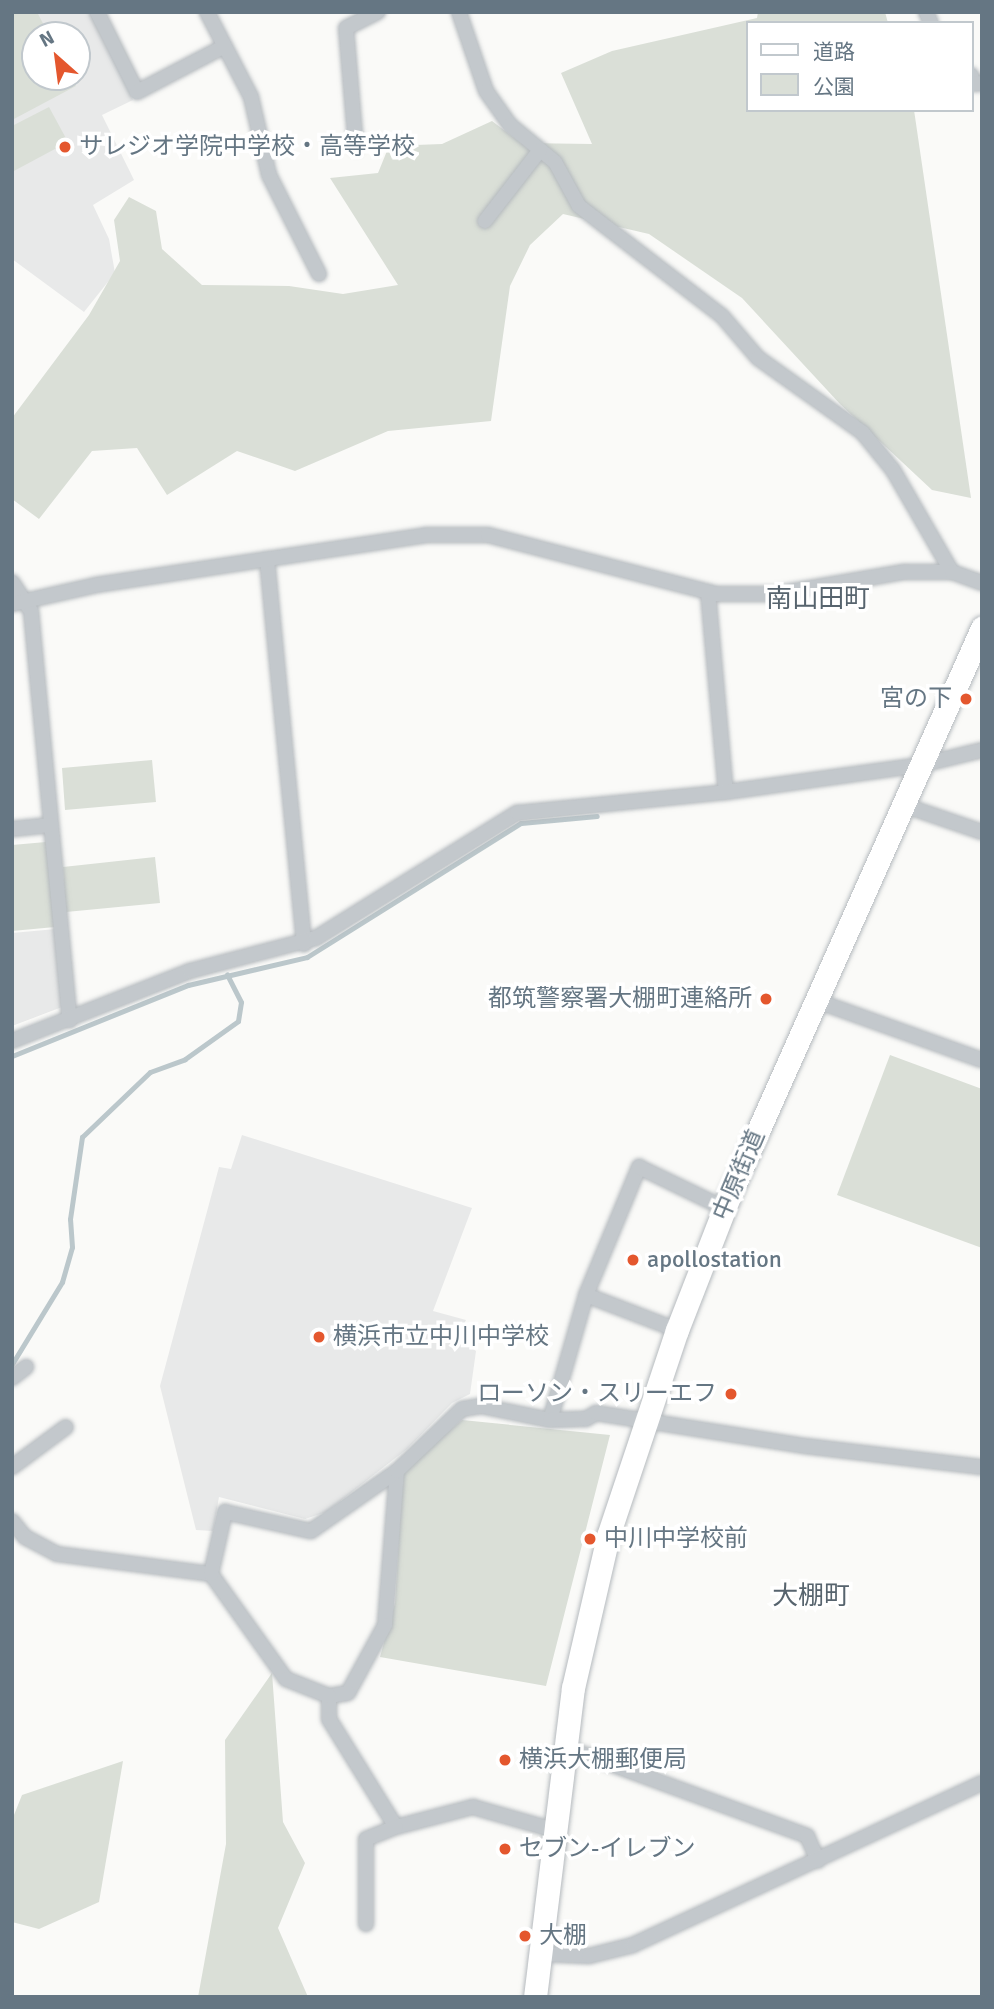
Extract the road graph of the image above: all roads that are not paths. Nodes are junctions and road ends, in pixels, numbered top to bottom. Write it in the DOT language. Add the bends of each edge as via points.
graph roads {
  1 [pos="97,12"];
  2 [pos="207,12"];
  3 [pos="379,12"];
  4 [pos="459,12"];
  5 [pos="225,46"];
  6 [pos="356,147"];
  7 [pos="540,150"];
  8 [pos="485,221"];
  9 [pos="319,274"];
  10 [pos="267,559"];
  11 [pos="952,572"];
  12 [pos="12,582"];
  13 [pos="982,583"];
  14 [pos="708,592"];
  15 [pos="28,599"];
  16 [pos="12,604"];
  17 [pos="982,628"];
  18 [pos="982,750"];
  19 [pos="921,765"];
  20 [pos="726,792"];
  21 [pos="903,805"];
  22 [pos="51,825"];
  23 [pos="12,829"];
  24 [pos="982,832"];
  25 [pos="304,944"];
  26 [pos="817,1001"];
  27 [pos="70,1020"];
  28 [pos="12,1041"];
  29 [pos="982,1060"];
  30 [pos="724,1208"];
  31 [pos="586,1295"];
  32 [pos="677,1330"];
  33 [pos="26,1367"];
  34 [pos="12,1378"];
  35 [pos="646,1419"];
  36 [pos="550,1420"];
  37 [pos="66,1427"];
  38 [pos="12,1467"];
  39 [pos="982,1467"];
  40 [pos="397,1471"];
  41 [pos="12,1521"];
  42 [pos="19,1537"];
  43 [pos="211,1574"];
  44 [pos="328,1696"];
  45 [pos="567,1748"];
  46 [pos="982,1783"];
  47 [pos="396,1827"];
  48 [pos="557,1831"];
  49 [pos="818,1861"];
  50 [pos="366,1924"];
  51 [pos="541,1954"];
  52 [pos="535,1997"];
  1 -- 5 [label="street" via="137,92"];
  2 -- 5 [label="street"];
  3 -- 6 [label="street" via="346,28"];
  4 -- 7 [label="street" via="486,92 510,125"];
  5 -- 9 [label="street" via="251,96 269,175"];
  7 -- 8 [label="street"];
  7 -- 11 [label="street" via="555,162 579,206 722,316 758,358 863,433 893,470"];
  10 -- 14 [label="street" via="426,535 488,535"];
  10 -- 15 [label="street"];
  10 -- 25 [label="street"];
  11 -- 13 [label="street"];
  11 -- 14 [label="street" via="904,572 776,594"];
  12 -- 15 [label="street"];
  14 -- 20 [label="street"];
  15 -- 16 [label="street"];
  15 -- 22 [label="street"];
  17 -- 19 [label="main road, 中原街道"];
  18 -- 19 [label="street"];
  19 -- 20 [label="street"];
  19 -- 21 [label="main road, 中原街道"];
  20 -- 25 [label="street" via="517,813"];
  21 -- 24 [label="street"];
  21 -- 26 [label="main road, 中原街道"];
  22 -- 23 [label="street"];
  22 -- 27 [label="street"];
  25 -- 27 [label="street" via="190,971"];
  26 -- 29 [label="street"];
  26 -- 30 [label="main road, 中原街道"];
  27 -- 28 [label="street"];
  30 -- 31 [label="street" via="639,1167"];
  30 -- 32 [label="main road, 中原街道"];
  31 -- 32 [label="street"];
  31 -- 36 [label="street"];
  32 -- 35 [label="main road, 中原街道"];
  33 -- 34 [label="street"];
  35 -- 36 [label="street" via="596,1413 586,1419"];
  35 -- 39 [label="street" via="805,1446"];
  35 -- 45 [label="main road, 中原街道" via="608,1536 573,1688"];
  36 -- 40 [label="street" via="481,1406 462,1409"];
  37 -- 38 [label="street"];
  40 -- 43 [label="street" via="310,1531 225,1512"];
  40 -- 44 [label="street" via="385,1625 348,1693"];
  41 -- 42 [label="street"];
  42 -- 43 [label="street" via="57,1555"];
  43 -- 44 [label="street" via="286,1679"];
  44 -- 47 [label="street" via="334,1729"];
  45 -- 48 [label="main road, 中原街道"];
  45 -- 49 [label="street" via="807,1836"];
  46 -- 49 [label="street"];
  47 -- 48 [label="street" via="473,1807"];
  47 -- 50 [label="street" via="366,1839"];
  48 -- 51 [label="main road, 中原街道"];
  49 -- 51 [label="street" via="633,1945 589,1956"];
  51 -- 52 [label="main road, 中原街道"];
}
